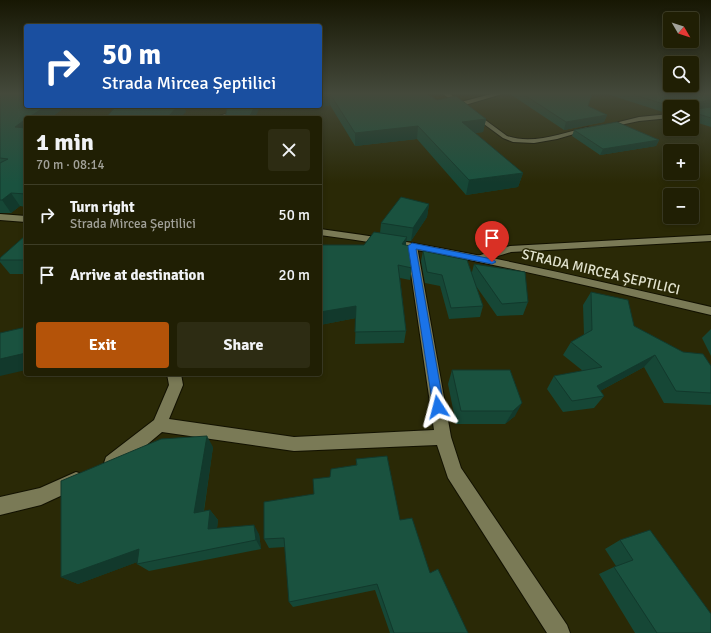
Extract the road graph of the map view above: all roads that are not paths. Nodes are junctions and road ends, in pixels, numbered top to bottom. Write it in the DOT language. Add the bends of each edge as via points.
graph roads {
  1 [pos="487,124"];
  2 [pos="616,124"];
  3 [pos="599,127"];
  4 [pos="592,128"];
  5 [pos="0,217"];
  6 [pos="24,219"];
  7 [pos="322,232"];
  8 [pos="711,238"];
  9 [pos="412,246"];
  10 [pos="478,259"];
  11 [pos="711,311"];
  12 [pos="174,376"];
  13 [pos="159,426"];
  14 [pos="443,437"];
  15 [pos="0,506"];
  16 [pos="559,633"];
  1 -- 4 [label="street" via="505,137 527,142"];
  2 -- 3 [label="street"];
  5 -- 6 [label="street"];
  7 -- 9 [label="street, STRADA MIRCEA ȘEPTILICI"];
  8 -- 10 [label="street" via="510,249"];
  9 -- 10 [label="street, STRADA MIRCEA ȘEPTILICI"];
  9 -- 14 [label="street"];
  10 -- 11 [label="street, STRADA MIRCEA ȘEPTILICI"];
  12 -- 13 [label="street" via="176,385"];
  13 -- 14 [label="street" via="294,444"];
  13 -- 15 [label="street" via="119,459 40,496"];
  14 -- 16 [label="street" via="454,472"];
}
